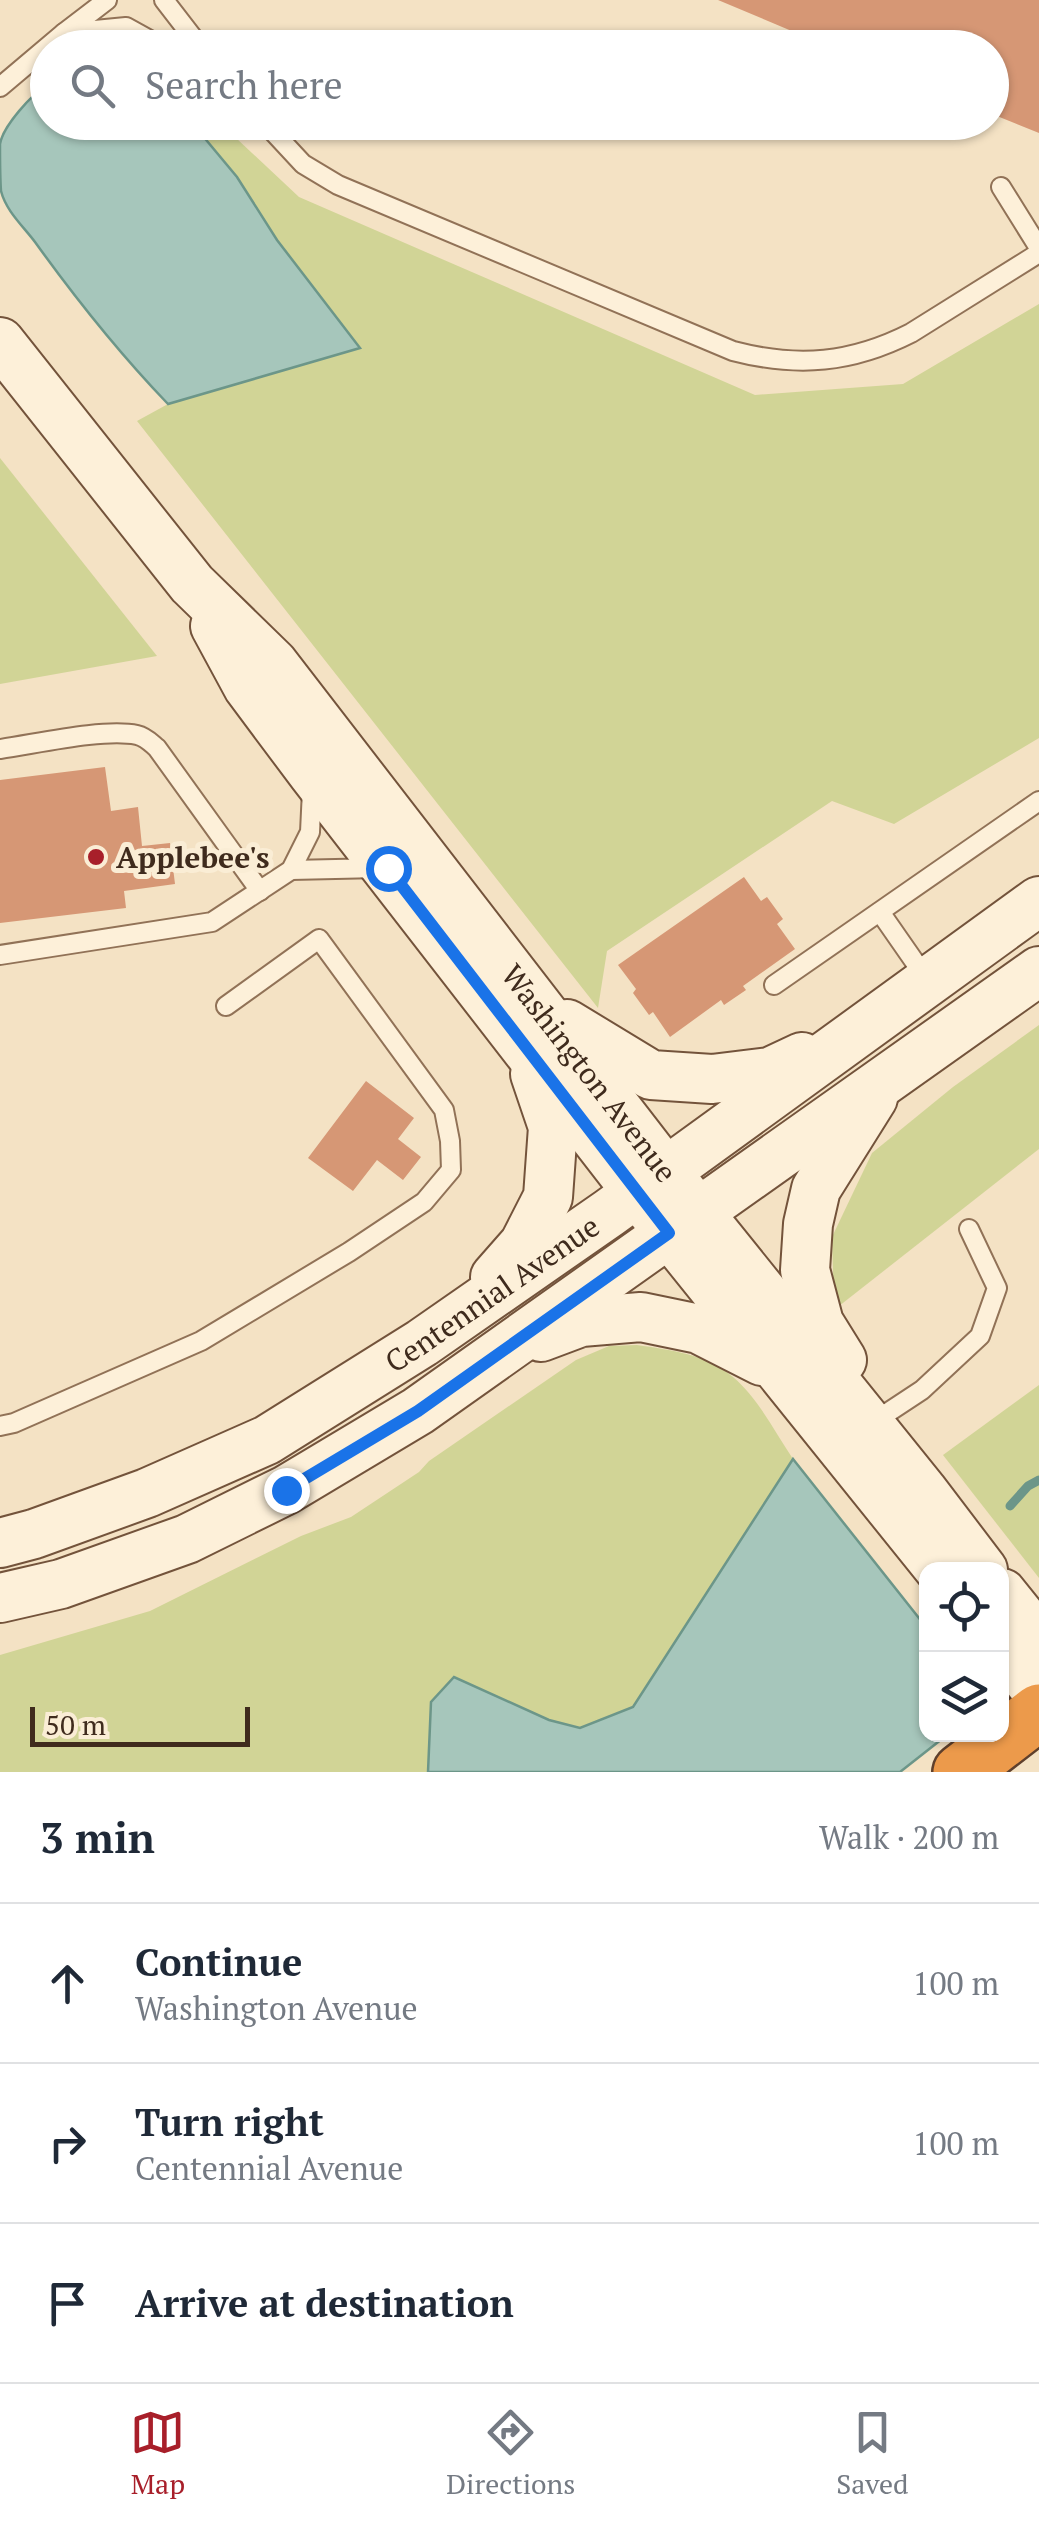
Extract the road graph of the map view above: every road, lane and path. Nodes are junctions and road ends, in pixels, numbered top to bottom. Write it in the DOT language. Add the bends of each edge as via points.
graph roads {
  1 [pos="107,0"];
  2 [pos="164,0"];
  3 [pos="68,30"];
  4 [pos="95,30"];
  5 [pos="131,30"];
  6 [pos="186,30"];
  7 [pos="30,62"];
  8 [pos="0,87"];
  9 [pos="281,140"];
  10 [pos="1001,188"];
  11 [pos="1039,250"];
  12 [pos="0,342"];
  13 [pos="192,584"];
  14 [pos="0,749"];
  15 [pos="313,774"];
  16 [pos="1039,801"];
  17 [pos="388,868"];
  18 [pos="291,870"];
  19 [pos="260,890"];
  20 [pos="1039,901"];
  21 [pos="880,912"];
  22 [pos="0,955"];
  23 [pos="1039,970"];
  24 [pos="928,981"];
  25 [pos="774,985"];
  26 [pos="226,1006"];
  27 [pos="880,1016"];
  28 [pos="532,1027"];
  29 [pos="883,1081"];
  30 [pos="652,1182"];
  31 [pos="684,1222"];
  32 [pos="969,1229"];
  33 [pos="460,1317"];
  34 [pos="496,1355"];
  35 [pos="778,1368"];
  36 [pos="878,1418"];
  37 [pos="0,1426"];
  38 [pos="923,1491"];
  39 [pos="0,1519"];
  40 [pos="64,1524"];
  41 [pos="0,1543"];
  42 [pos="934,1562"];
  43 [pos="976,1562"];
  44 [pos="0,1598"];
  45 [pos="1009,1602"];
  46 [pos="1039,1640"];
  47 [pos="1006,1652"];
  48 [pos="1039,1694"];
  49 [pos="1039,1712"];
  50 [pos="962,1772"];
  1 -- 3 [label="lane"];
  2 -- 6 [label="lane"];
  4 -- 5 [label="lane"];
  7 -- 8 [label="lane"];
  9 -- 11 [label="lane" via="338,186 734,351 780,361 846,357 890,344"];
  10 -- 11 [label="lane"];
  12 -- 13 [label="main road, Washington Avenue"];
  13 -- 15 [label="main road, Washington Avenue" via="248,687"];
  13 -- 28 [label="main road, Washington Avenue" via="273,663"];
  14 -- 19 [label="lane" via="142,736"];
  15 -- 17 [label="main road, Washington Avenue"];
  15 -- 18 [label="lane" via="310,832"];
  16 -- 21 [label="lane"];
  17 -- 18 [label="lane"];
  17 -- 28 [label="main road, Washington Avenue"];
  18 -- 19 [label="lane"];
  19 -- 22 [label="lane" via="212,922"];
  20 -- 24 [label="main road, Centennial Avenue"];
  21 -- 24 [label="lane"];
  21 -- 25 [label="lane"];
  23 -- 29 [label="main road, Centennial Avenue"];
  24 -- 27 [label="main road, Centennial Avenue"];
  26 -- 37 [label="lane" via="319,939 444,1110 451,1170 424,1202 201,1341"];
  27 -- 28 [label="main road" via="770,1072 712,1079 650,1074"];
  27 -- 30 [label="main road, Centennial Avenue"];
  28 -- 30 [label="main road, Washington Avenue"];
  28 -- 33 [label="main road" via="553,1127 548,1197 524,1244"];
  29 -- 31 [label="main road, Centennial Avenue"];
  29 -- 36 [label="main road" via="816,1190 805,1270 819,1323"];
  30 -- 31 [label="main road, Washington Avenue"];
  30 -- 33 [label="main road, Centennial Avenue"];
  31 -- 34 [label="main road, Centennial Avenue"];
  31 -- 35 [label="main road, Washington Avenue"];
  31 -- 38 [label="main road, Washington Avenue"];
  32 -- 36 [label="lane" via="998,1288 980,1336 922,1390"];
  33 -- 40 [label="main road, Centennial Avenue" via="267,1440"];
  34 -- 35 [label="main road" via="581,1322 641,1317 699,1329"];
  34 -- 44 [label="main road, Centennial Avenue" via="418,1411 186,1540"];
  35 -- 42 [label="main road, Washington Avenue"];
  36 -- 38 [label="main road"];
  38 -- 43 [label="main road, Washington Avenue"];
  39 -- 40 [label="main road" via="41,1510"];
  40 -- 41 [label="main road, Centennial Avenue"];
  45 -- 46 [label="main road"];
  47 -- 48 [label="main road"];
  49 -- 50 [label="highway"];
}
